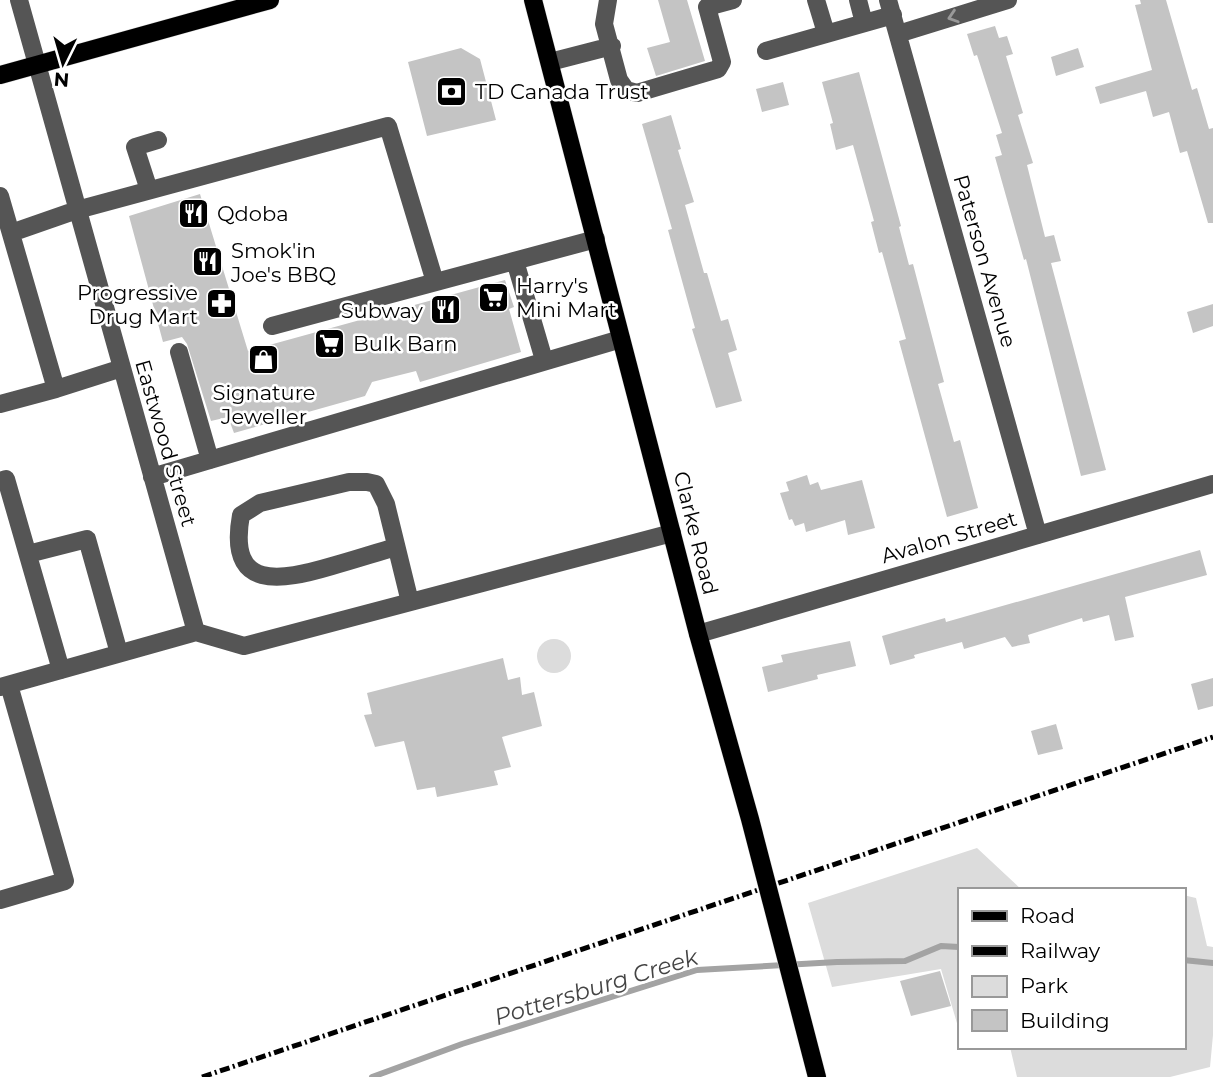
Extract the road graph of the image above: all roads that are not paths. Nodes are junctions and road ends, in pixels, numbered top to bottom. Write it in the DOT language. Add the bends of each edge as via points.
graph roads {
  1 [pos="19,0"];
  2 [pos="270,0"];
  3 [pos="533,0"];
  4 [pos="608,0"];
  5 [pos="733,0"];
  6 [pos="816,0"];
  7 [pos="858,0"];
  8 [pos="1008,0"];
  9 [pos="890,8"];
  10 [pos="864,23"];
  11 [pos="826,33"];
  12 [pos="898,34"];
  13 [pos="612,46"];
  14 [pos="766,51"];
  15 [pos="550,62"];
  16 [pos="35,65"];
  17 [pos="0,75"];
  18 [pos="158,140"];
  19 [pos="149,190"];
  20 [pos="0,196"];
  21 [pos="77,210"];
  22 [pos="11,233"];
  23 [pos="596,239"];
  24 [pos="515,261"];
  25 [pos="435,282"];
  26 [pos="272,326"];
  27 [pos="621,339"];
  28 [pos="179,352"];
  29 [pos="544,360"];
  30 [pos="122,368"];
  31 [pos="55,389"];
  32 [pos="0,404"];
  33 [pos="210,460"];
  34 [pos="152,477"];
  35 [pos="0,481"];
  36 [pos="1213,484"];
  37 [pos="672,533"];
  38 [pos="1038,535"];
  39 [pos="396,547"];
  40 [pos="28,554"];
  41 [pos="410,602"];
  42 [pos="196,632"];
  43 [pos="698,634"];
  44 [pos="119,653"];
  45 [pos="61,670"];
  46 [pos="4,686"];
  47 [pos="0,900"];
  48 [pos="817,1077"];
  1 -- 16 [label="street, Eastwood Street"];
  2 -- 16 [label="main road"];
  3 -- 15 [label="main road, Clarke Road"];
  4 -- 13 [label="street" via="604,24"];
  5 -- 13 [label="street" via="707,7 722,62 718,69 637,93 626,90 619,80"];
  6 -- 11 [label="street"];
  7 -- 10 [label="street"];
  8 -- 12 [label="street, one-way"];
  9 -- 10 [label="street"];
  9 -- 12 [label="street, Paterson Avenue"];
  10 -- 11 [label="street"];
  11 -- 14 [label="street"];
  12 -- 38 [label="street, Paterson Avenue"];
  13 -- 15 [label="street"];
  15 -- 23 [label="main road, Clarke Road"];
  16 -- 17 [label="main road"];
  16 -- 21 [label="street, Eastwood Street"];
  18 -- 19 [label="street" via="135,147"];
  19 -- 21 [label="street"];
  19 -- 25 [label="street" via="388,126"];
  20 -- 22 [label="street"];
  21 -- 22 [label="street"];
  21 -- 30 [label="street, Eastwood Street"];
  22 -- 31 [label="street"];
  23 -- 24 [label="street"];
  23 -- 27 [label="main road, Clarke Road"];
  24 -- 25 [label="street"];
  24 -- 29 [label="street"];
  25 -- 26 [label="street"];
  27 -- 29 [label="street"];
  27 -- 37 [label="main road, Clarke Road"];
  28 -- 33 [label="street"];
  29 -- 33 [label="street"];
  30 -- 31 [label="street"];
  30 -- 34 [label="street, Eastwood Street"];
  31 -- 32 [label="street"];
  33 -- 34 [label="street"];
  34 -- 42 [label="street, Eastwood Street"];
  35 -- 40 [label="street" via="6,479"];
  36 -- 38 [label="street, Avalon Street"];
  37 -- 41 [label="street"];
  37 -- 43 [label="main road, Clarke Road"];
  38 -- 43 [label="street, Avalon Street"];
  39 -- 39 [label="street" via="382,492 367,482 260,503 241,515 238,534 250,570 267,577 290,577"];
  39 -- 41 [label="street"];
  40 -- 44 [label="street" via="87,538"];
  40 -- 45 [label="street"];
  41 -- 42 [label="street" via="244,646"];
  42 -- 44 [label="street"];
  43 -- 48 [label="main road, Clarke Road"];
  44 -- 45 [label="street"];
  45 -- 46 [label="street"];
  46 -- 47 [label="street" via="65,881"];
}
